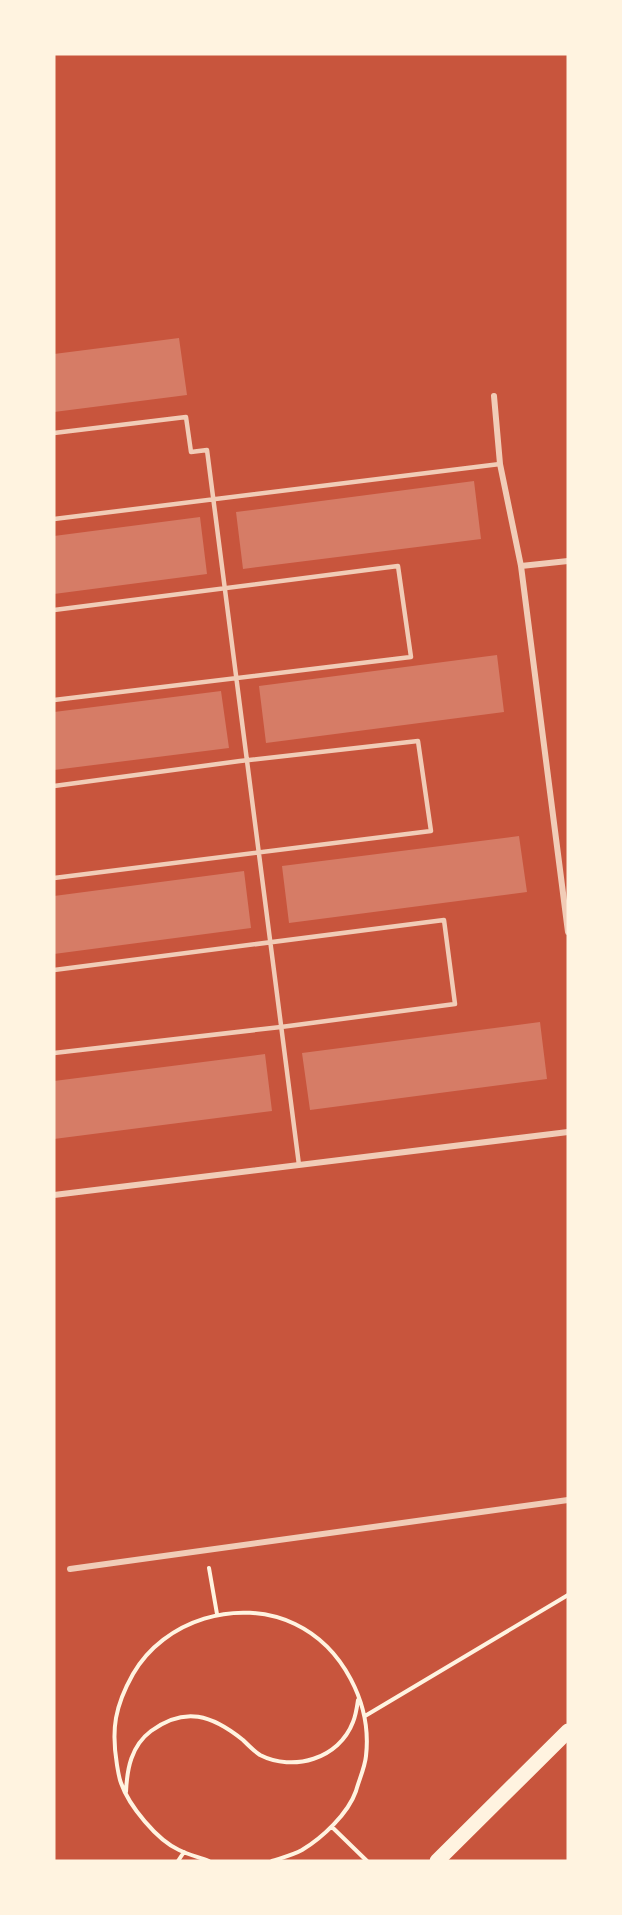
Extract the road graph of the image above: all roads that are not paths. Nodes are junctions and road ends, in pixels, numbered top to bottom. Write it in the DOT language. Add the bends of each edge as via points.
graph roads {
  1 [pos="494,396"];
  2 [pos="54,434"];
  3 [pos="500,464"];
  4 [pos="213,499"];
  5 [pos="54,519"];
  6 [pos="568,561"];
  7 [pos="521,567"];
  8 [pos="224,588"];
  9 [pos="54,610"];
  10 [pos="236,679"];
  11 [pos="54,700"];
  12 [pos="247,760"];
  13 [pos="54,786"];
  14 [pos="259,852"];
  15 [pos="54,878"];
  16 [pos="568,932"];
  17 [pos="270,941"];
  18 [pos="54,970"];
  19 [pos="281,1027"];
  20 [pos="54,1053"];
  21 [pos="568,1132"];
  22 [pos="299,1165"];
  23 [pos="54,1195"];
  24 [pos="568,1500"];
  25 [pos="70,1569"];
  26 [pos="568,1731"];
  27 [pos="437,1861"];
  1 -- 3 [label="street"];
  2 -- 4 [label="lane" via="186,417 191,452 207,450"];
  3 -- 4 [label="lane"];
  3 -- 7 [label="street"];
  4 -- 5 [label="lane"];
  4 -- 8 [label="lane"];
  6 -- 7 [label="street"];
  7 -- 16 [label="street"];
  8 -- 9 [label="lane"];
  8 -- 10 [label="lane"];
  8 -- 10 [label="lane" via="398,566 411,657"];
  10 -- 11 [label="lane"];
  10 -- 12 [label="lane"];
  12 -- 13 [label="lane"];
  12 -- 14 [label="lane"];
  12 -- 14 [label="lane" via="418,741 431,831"];
  14 -- 15 [label="lane"];
  14 -- 17 [label="lane"];
  17 -- 18 [label="lane"];
  17 -- 19 [label="lane"];
  17 -- 19 [label="lane" via="444,920 455,1004"];
  19 -- 20 [label="lane"];
  19 -- 22 [label="lane"];
  21 -- 22 [label="street"];
  22 -- 23 [label="street"];
  24 -- 25 [label="street"];
  26 -- 27 [label="main road"];
}
